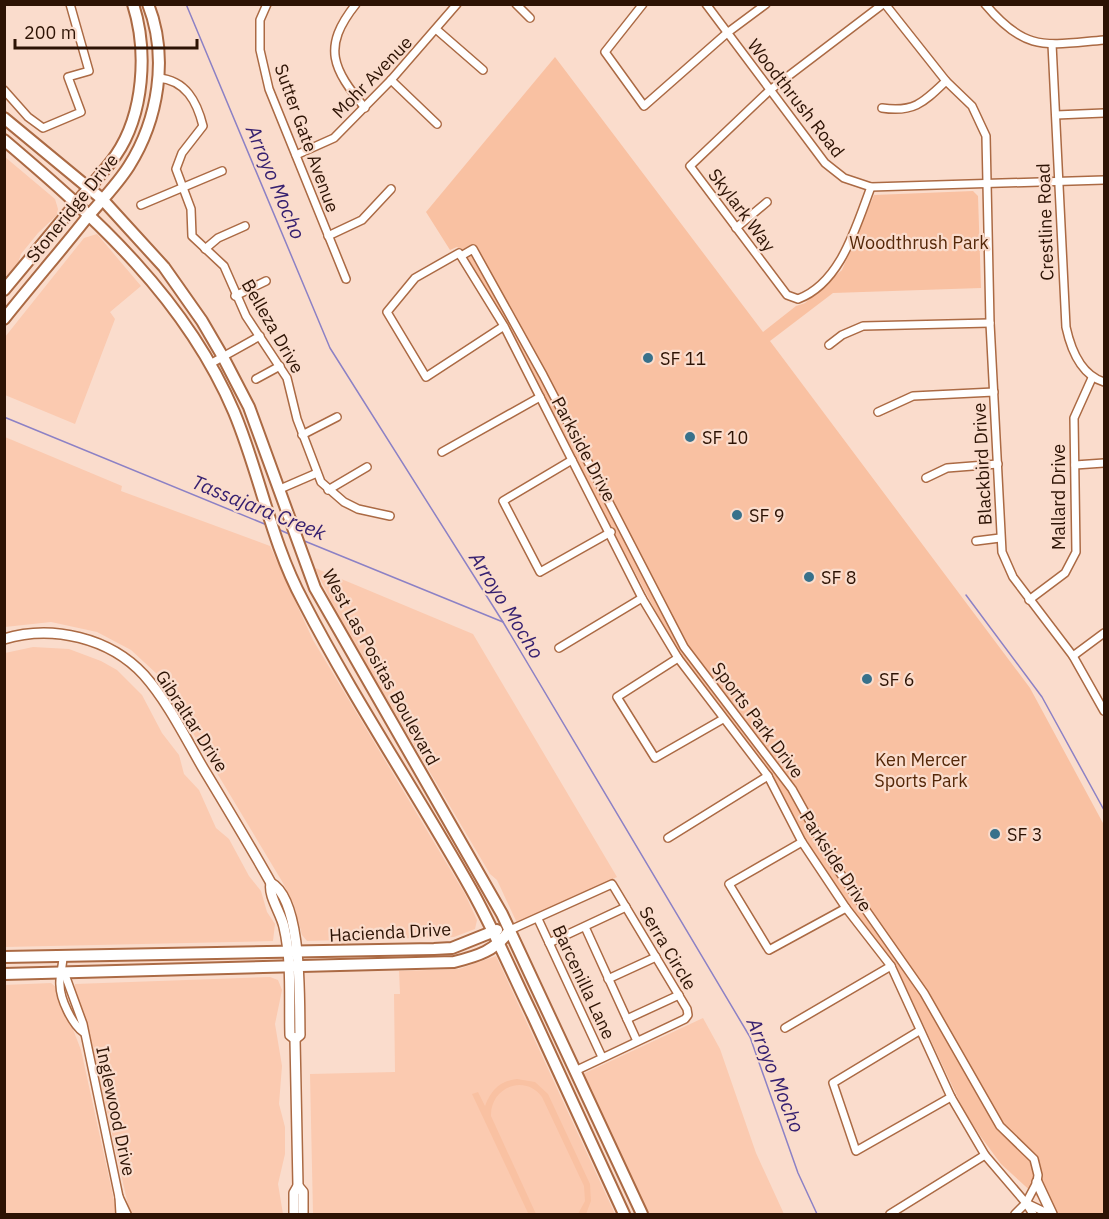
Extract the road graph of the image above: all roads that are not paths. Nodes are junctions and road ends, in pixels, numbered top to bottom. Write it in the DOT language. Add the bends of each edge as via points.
graph roads {
  1 [pos="70,4"];
  2 [pos="133,4"];
  3 [pos="148,4"];
  4 [pos="267,4"];
  5 [pos="356,4"];
  6 [pos="458,4"];
  7 [pos="516,4"];
  8 [pos="643,4"];
  9 [pos="706,4"];
  10 [pos="766,4"];
  11 [pos="884,4"];
  12 [pos="985,4"];
  13 [pos="530,18"];
  14 [pos="437,30"];
  15 [pos="727,33"];
  16 [pos="1104,40"];
  17 [pos="1052,44"];
  18 [pos="483,70"];
  19 [pos="158,78"];
  20 [pos="391,80"];
  21 [pos="946,81"];
  22 [pos="4,90"];
  23 [pos="770,90"];
  24 [pos="365,108"];
  25 [pos="882,108"];
  26 [pos="1104,112"];
  27 [pos="1056,115"];
  28 [pos="4,118"];
  29 [pos="437,124"];
  30 [pos="4,140"];
  31 [pos="296,155"];
  32 [pos="222,171"];
  33 [pos="1104,180"];
  34 [pos="1059,182"];
  35 [pos="986,184"];
  36 [pos="871,187"];
  37 [pos="88,188"];
  38 [pos="183,188"];
  39 [pos="391,189"];
  40 [pos="102,199"];
  41 [pos="76,202"];
  42 [pos="767,202"];
  43 [pos="141,205"];
  44 [pos="90,214"];
  45 [pos="245,226"];
  46 [pos="736,228"];
  47 [pos="328,236"];
  48 [pos="205,249"];
  49 [pos="460,254"];
  50 [pos="16,276"];
  51 [pos="346,279"];
  52 [pos="266,280"];
  53 [pos="4,290"];
  54 [pos="235,296"];
  55 [pos="4,309"];
  56 [pos="4,319"];
  57 [pos="990,323"];
  58 [pos="504,326"];
  59 [pos="260,336"];
  60 [pos="829,345"];
  61 [pos="223,357"];
  62 [pos="210,364"];
  63 [pos="280,366"];
  64 [pos="1092,378"];
  65 [pos="256,379"];
  66 [pos="1104,382"];
  67 [pos="994,392"];
  68 [pos="540,397"];
  69 [pos="878,412"];
  70 [pos="337,417"];
  71 [pos="302,435"];
  72 [pos="442,452"];
  73 [pos="572,460"];
  74 [pos="1104,463"];
  75 [pos="998,464"];
  76 [pos="1075,465"];
  77 [pos="367,467"];
  78 [pos="317,473"];
  79 [pos="926,478"];
  80 [pos="280,489"];
  81 [pos="328,490"];
  82 [pos="390,516"];
  83 [pos="611,532"];
  84 [pos="1000,538"];
  85 [pos="976,541"];
  86 [pos="642,598"];
  87 [pos="1029,600"];
  88 [pos="1104,633"];
  89 [pos="4,639"];
  90 [pos="560,648"];
  91 [pos="1073,656"];
  92 [pos="678,658"];
  93 [pos="1104,711"];
  94 [pos="723,719"];
  95 [pos="768,776"];
  96 [pos="668,838"];
  97 [pos="802,842"];
  98 [pos="626,907"];
  99 [pos="846,908"];
  100 [pos="538,919"];
  101 [pos="585,927"];
  102 [pos="492,930"];
  103 [pos="510,930"];
  104 [pos="549,943"];
  105 [pos="499,945"];
  106 [pos="292,952"];
  107 [pos="63,956"];
  108 [pos="4,957"];
  109 [pos="656,957"];
  110 [pos="891,966"];
  111 [pos="293,967"];
  112 [pos="64,972"];
  113 [pos="4,974"];
  114 [pos="608,979"];
  115 [pos="679,995"];
  116 [pos="627,1019"];
  117 [pos="785,1028"];
  118 [pos="920,1031"];
  119 [pos="637,1041"];
  120 [pos="602,1057"];
  121 [pos="574,1071"];
  122 [pos="951,1097"];
  123 [pos="984,1155"];
  124 [pos="1037,1182"];
  125 [pos="298,1186"];
  126 [pos="119,1197"];
  127 [pos="1026,1203"];
  128 [pos="120,1215"];
  129 [pos="127,1215"];
  130 [pos="294,1215"];
  131 [pos="303,1215"];
  132 [pos="624,1215"];
  133 [pos="642,1215"];
  134 [pos="890,1215"];
  135 [pos="1015,1215"];
  136 [pos="1033,1215"];
  137 [pos="1050,1215"];
  1 -- 22 [label="street" via="89,70 68,77 81,112 43,128"];
  2 -- 37 [label="main road, Stoneridge Drive" via="141,52 137,102 116,154"];
  3 -- 19 [label="main road, Stoneridge Drive"];
  4 -- 31 [label="street, Sutter Gate Avenue" via="260,20 260,50 269,89"];
  5 -- 24 [label="street" via="337,33 334,54 341,80"];
  6 -- 14 [label="street, Mohr Avenue"];
  7 -- 13 [label="street"];
  8 -- 15 [label="street" via="606,52 644,106"];
  9 -- 15 [label="street, Woodthrush Road"];
  10 -- 15 [label="street"];
  11 -- 21 [label="street, Blackbird Drive"];
  11 -- 23 [label="street, Skylark Way"];
  12 -- 17 [label="street" via="1021,39"];
  14 -- 18 [label="street"];
  14 -- 20 [label="street, Mohr Avenue"];
  15 -- 23 [label="street, Woodthrush Road"];
  16 -- 17 [label="street"];
  17 -- 27 [label="street, Crestline Road"];
  19 -- 38 [label="street, Belleza Drive" via="179,83 189,92 203,126 178,160"];
  19 -- 40 [label="main road, Stoneridge Drive" via="144,137 128,168"];
  20 -- 24 [label="street, Mohr Avenue"];
  20 -- 29 [label="street"];
  21 -- 25 [label="street" via="925,101 907,110"];
  21 -- 35 [label="street, Blackbird Drive" via="972,106 986,136"];
  23 -- 36 [label="street, Woodthrush Road" via="825,163 844,178"];
  23 -- 46 [label="street, Skylark Way" via="690,166"];
  24 -- 31 [label="street, Mohr Avenue" via="334,138"];
  26 -- 27 [label="street"];
  27 -- 34 [label="street, Crestline Road"];
  28 -- 37 [label="main road, West Las Positas Boulevard"];
  30 -- 41 [label="main road, West Las Positas Boulevard"];
  31 -- 47 [label="street, Sutter Gate Avenue"];
  32 -- 38 [label="street"];
  33 -- 34 [label="street, Woodthrush Road"];
  34 -- 35 [label="street, Woodthrush Road"];
  34 -- 64 [label="street, Crestline Road" via="1066,327 1077,358"];
  35 -- 36 [label="street, Woodthrush Road"];
  35 -- 57 [label="street, Blackbird Drive"];
  36 -- 46 [label="street, Skylark Way" via="844,255 805,297 787,295"];
  37 -- 40 [label="main road, West Las Positas Boulevard"];
  37 -- 41 [label="main road, Stoneridge Drive"];
  38 -- 43 [label="street"];
  38 -- 48 [label="street, Belleza Drive" via="191,209 192,236"];
  39 -- 47 [label="street" via="362,220"];
  40 -- 44 [label="main road, Stoneridge Drive"];
  40 -- 61 [label="main road, West Las Positas Boulevard" via="175,281"];
  41 -- 44 [label="main road, West Las Positas Boulevard"];
  41 -- 50 [label="main road, Stoneridge Drive"];
  42 -- 46 [label="street"];
  44 -- 56 [label="main road, Stoneridge Drive"];
  44 -- 62 [label="main road, West Las Positas Boulevard" via="150,277"];
  45 -- 48 [label="street" via="218,237"];
  47 -- 51 [label="street, Sutter Gate Avenue"];
  48 -- 54 [label="street, Belleza Drive" via="224,266"];
  49 -- 58 [label="street, Parkside Drive"];
  49 -- 58 [label="street" via="416,278 387,312 426,377"];
  49 -- 124 [label="street, Sports Park Drive" via="473,249 684,647 792,789 833,863 924,993 1000,1126 1034,1159"];
  50 -- 53 [label="main road, Stoneridge Drive"];
  50 -- 55 [label="main road" via="17,291"];
  52 -- 54 [label="street"];
  54 -- 59 [label="street, Belleza Drive"];
  57 -- 60 [label="street" via="862,326"];
  57 -- 67 [label="street, Blackbird Drive"];
  58 -- 68 [label="street, Parkside Drive"];
  59 -- 61 [label="street"];
  59 -- 63 [label="street, Belleza Drive"];
  61 -- 62 [label="street"];
  61 -- 80 [label="main road, West Las Positas Boulevard" via="249,407"];
  62 -- 102 [label="main road, West Las Positas Boulevard" via="234,412 293,582"];
  63 -- 65 [label="street"];
  63 -- 71 [label="street, Belleza Drive" via="292,391"];
  64 -- 66 [label="street"];
  64 -- 76 [label="street, Mallard Drive" via="1074,418"];
  67 -- 69 [label="street" via="914,396"];
  67 -- 75 [label="street, Blackbird Drive"];
  68 -- 72 [label="street"];
  68 -- 73 [label="street, Parkside Drive"];
  70 -- 71 [label="street"];
  71 -- 78 [label="street, Belleza Drive"];
  73 -- 83 [label="street, Parkside Drive"];
  73 -- 83 [label="street" via="503,501 540,572"];
  74 -- 76 [label="street"];
  75 -- 79 [label="street" via="947,468"];
  75 -- 84 [label="street, Blackbird Drive"];
  76 -- 87 [label="street, Mallard Drive" via="1076,552 1065,573"];
  77 -- 81 [label="street"];
  78 -- 80 [label="street"];
  78 -- 81 [label="street, Belleza Drive"];
  80 -- 103 [label="main road, West Las Positas Boulevard" via="297,544 325,605"];
  81 -- 82 [label="street, Belleza Drive" via="358,509"];
  83 -- 86 [label="street, Parkside Drive"];
  84 -- 85 [label="street"];
  84 -- 87 [label="street, Blackbird Drive" via="1006,565"];
  86 -- 90 [label="street"];
  86 -- 92 [label="street, Parkside Drive"];
  87 -- 91 [label="street, Blackbird Drive"];
  88 -- 91 [label="street"];
  89 -- 106 [label="street, Gibraltar Drive" via="33,633 74,636 114,652 139,670 159,693 271,883 281,892 289,911"];
  91 -- 93 [label="street, Blackbird Drive"];
  92 -- 94 [label="street, Parkside Drive"];
  92 -- 94 [label="street" via="617,697 655,758"];
  94 -- 95 [label="street, Parkside Drive"];
  95 -- 96 [label="street"];
  95 -- 97 [label="street, Parkside Drive"];
  97 -- 99 [label="street, Parkside Drive"];
  97 -- 99 [label="street" via="729,884 768,950"];
  98 -- 100 [label="street, Serra Circle" via="612,884"];
  98 -- 101 [label="street"];
  98 -- 109 [label="street, Serra Circle"];
  99 -- 110 [label="street, Parkside Drive"];
  100 -- 103 [label="street, Serra Circle"];
  100 -- 104 [label="street, Barcenilla Lane"];
  101 -- 104 [label="street"];
  101 -- 114 [label="street"];
  102 -- 103 [label="main road, Hacienda Drive"];
  102 -- 105 [label="main road, West Las Positas Boulevard"];
  102 -- 106 [label="main road, Hacienda Drive" via="452,948"];
  103 -- 105 [label="main road, Hacienda Drive"];
  103 -- 121 [label="main road, West Las Positas Boulevard"];
  104 -- 120 [label="street, Barcenilla Lane"];
  105 -- 111 [label="main road, Hacienda Drive" via="454,962"];
  105 -- 132 [label="main road, West Las Positas Boulevard"];
  106 -- 107 [label="main road, Hacienda Drive"];
  106 -- 111 [label="street, Gibraltar Drive"];
  107 -- 108 [label="main road, Hacienda Drive"];
  107 -- 112 [label="street, Inglewood Drive"];
  109 -- 114 [label="street"];
  109 -- 115 [label="street, Serra Circle"];
  110 -- 117 [label="street"];
  110 -- 118 [label="street, Parkside Drive"];
  111 -- 112 [label="main road, Hacienda Drive"];
  111 -- 125 [label="street, Gibraltar Drive" via="290,1035 295,1039"];
  112 -- 113 [label="main road, Hacienda Drive"];
  112 -- 126 [label="street, Inglewood Drive" via="59,982 75,1027 83,1032"];
  114 -- 116 [label="street"];
  115 -- 116 [label="street"];
  115 -- 119 [label="street, Serra Circle" via="687,1009 685,1019"];
  116 -- 119 [label="street"];
  118 -- 122 [label="street, Parkside Drive"];
  118 -- 122 [label="street" via="833,1083 856,1151"];
  119 -- 120 [label="street, Serra Circle"];
  120 -- 121 [label="street, Serra Circle"];
  121 -- 133 [label="main road, West Las Positas Boulevard"];
  122 -- 123 [label="street, Parkside Drive"];
  123 -- 127 [label="street, Parkside Drive"];
  123 -- 134 [label="street"];
  124 -- 127 [label="street"];
  124 -- 137 [label="street"];
  125 -- 130 [label="street, Gibraltar Drive" via="294,1192"];
  125 -- 131 [label="street, Gibraltar Drive" via="303,1192"];
  126 -- 128 [label="street, Inglewood Drive"];
  126 -- 129 [label="street, Inglewood Drive"];
  127 -- 135 [label="street"];
  127 -- 136 [label="street, Parkside Drive"];
  127 -- 137 [label="street, Parkside Drive"];
}
